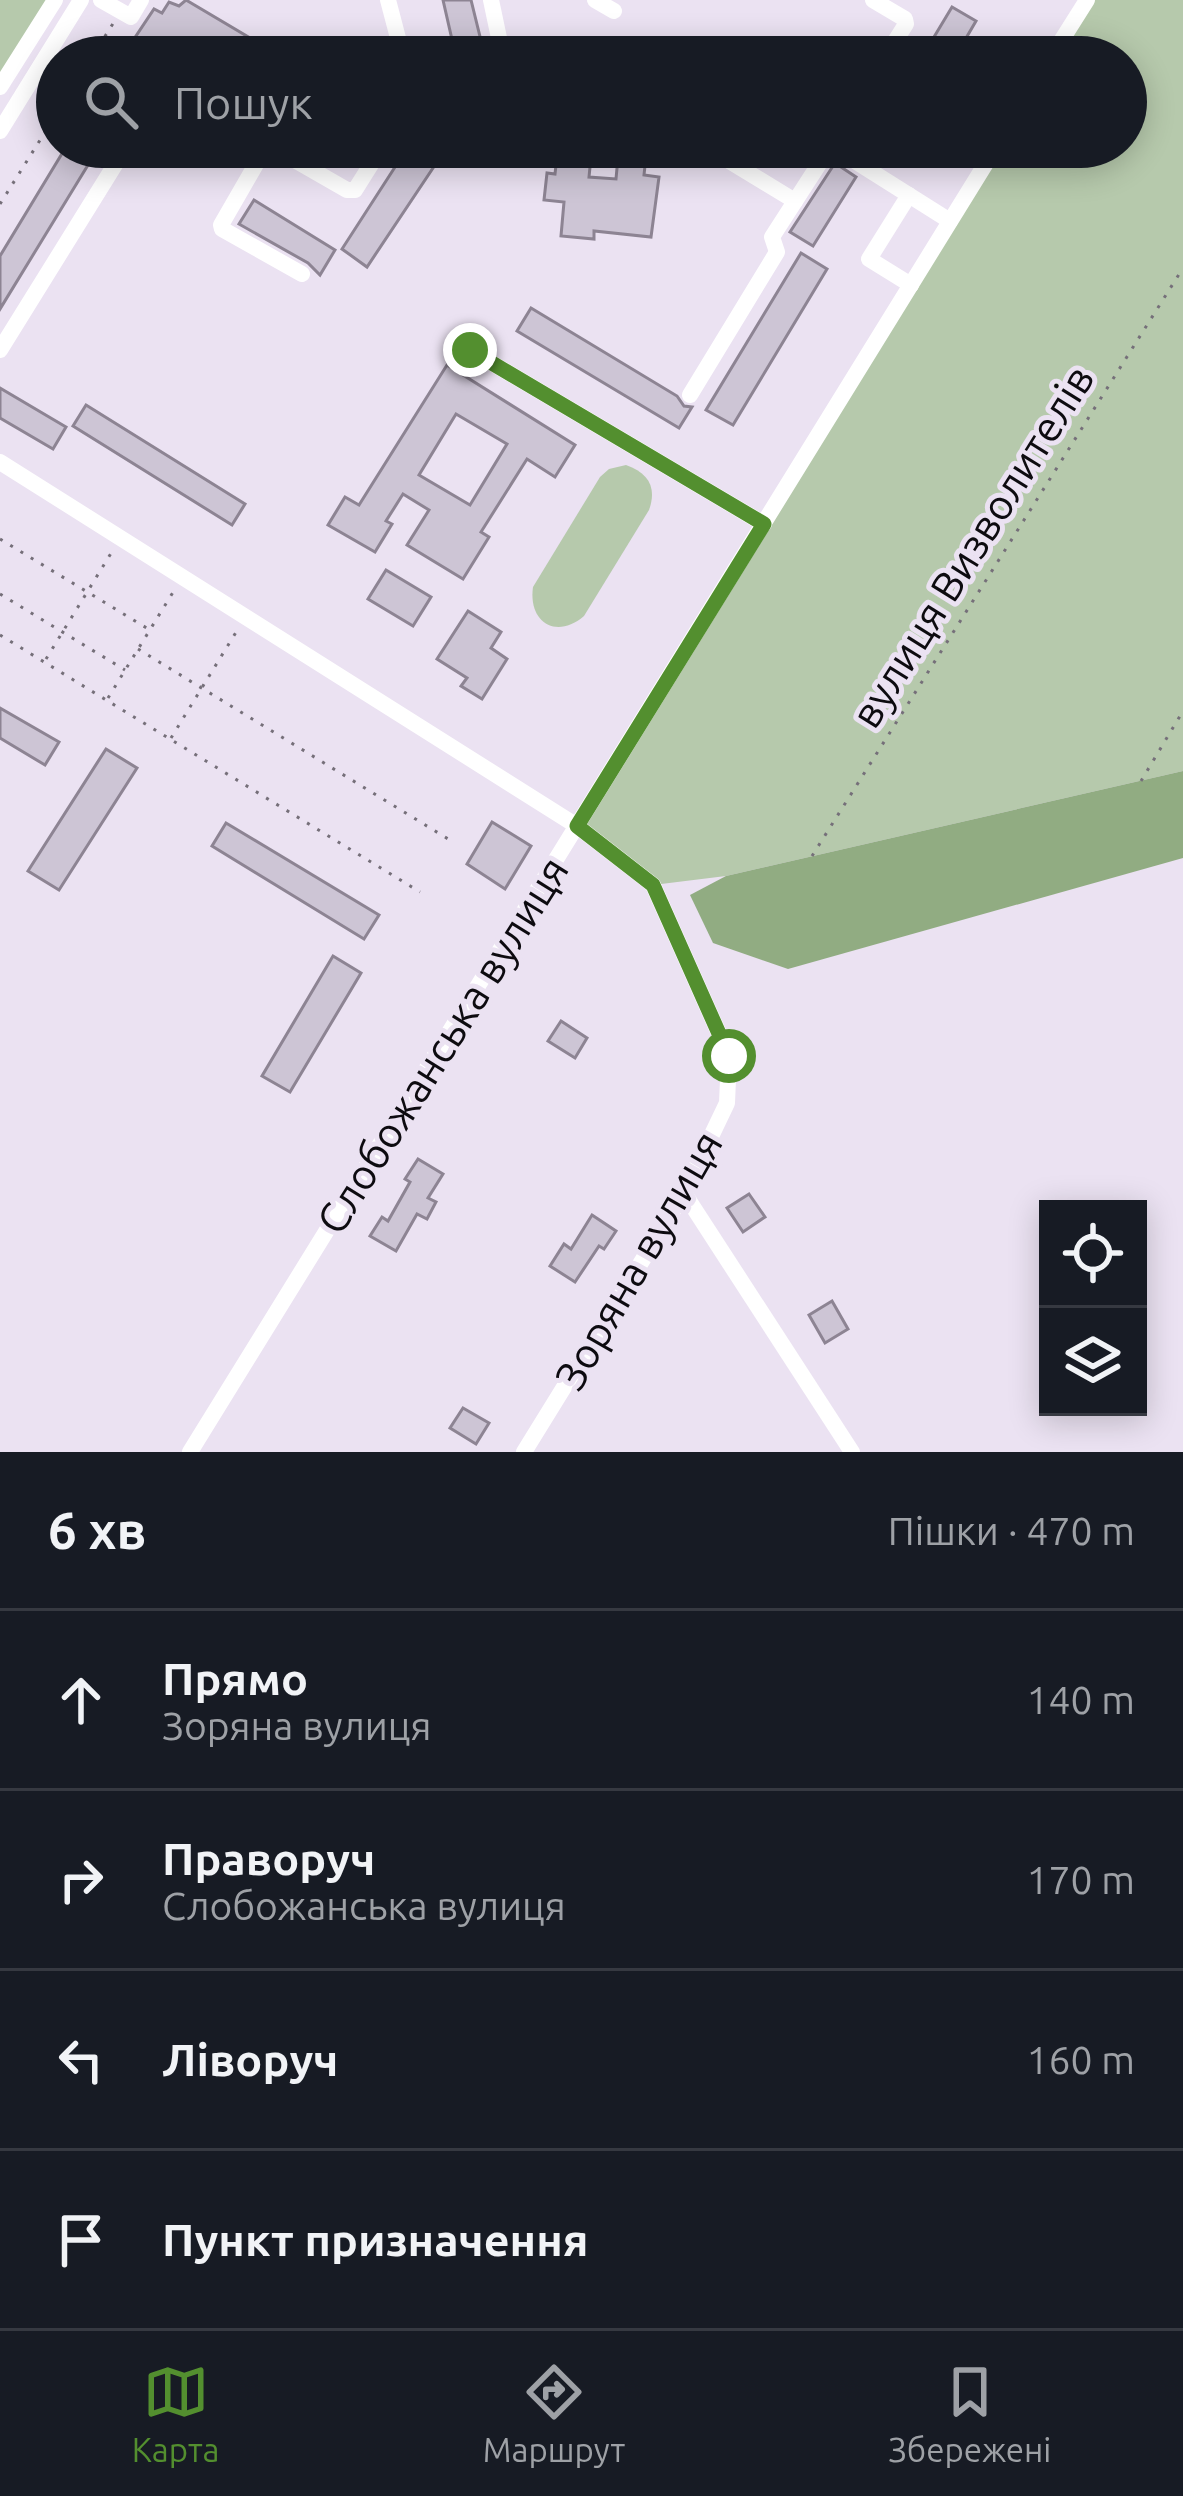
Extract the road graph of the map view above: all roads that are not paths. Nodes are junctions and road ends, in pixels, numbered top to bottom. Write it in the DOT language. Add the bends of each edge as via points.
graph roads {
  1 [pos="55,0"];
  2 [pos="81,0"];
  3 [pos="101,0"];
  4 [pos="141,0"];
  5 [pos="388,0"];
  6 [pos="491,0"];
  7 [pos="595,0"];
  8 [pos="873,0"];
  9 [pos="1087,0"];
  10 [pos="614,11"];
  11 [pos="59,36"];
  12 [pos="397,36"];
  13 [pos="500,36"];
  14 [pos="898,36"];
  15 [pos="1065,36"];
  16 [pos="36,73"];
  17 [pos="0,87"];
  18 [pos="0,131"];
  19 [pos="113,168"];
  20 [pos="256,168"];
  21 [pos="307,168"];
  22 [pos="369,168"];
  23 [pos="741,168"];
  24 [pos="818,168"];
  25 [pos="866,168"];
  26 [pos="983,168"];
  27 [pos="909,195"];
  28 [pos="795,201"];
  29 [pos="950,221"];
  30 [pos="302,274"];
  31 [pos="911,285"];
  32 [pos="0,350"];
  33 [pos="470,350"];
  34 [pos="690,395"];
  35 [pos="0,462"];
  36 [pos="764,524"];
  37 [pos="577,826"];
  38 [pos="684,1193"];
  39 [pos="190,1452"];
  40 [pos="524,1452"];
  41 [pos="852,1452"];
  1 -- 17 [label="street"];
  2 -- 11 [label="street"];
  3 -- 4 [label="street" via="130,17"];
  5 -- 12 [label="street"];
  6 -- 13 [label="street"];
  7 -- 10 [label="street"];
  8 -- 14 [label="street" via="905,19"];
  9 -- 15 [label="street"];
  16 -- 18 [label="street"];
  19 -- 32 [label="street"];
  20 -- 30 [label="street" via="220,225"];
  21 -- 22 [label="street" via="355,190"];
  23 -- 28 [label="street"];
  24 -- 28 [label="street"];
  25 -- 27 [label="street"];
  26 -- 29 [label="street, Слобожанська вулиця"];
  27 -- 29 [label="street"];
  27 -- 31 [label="street" via="869,259"];
  28 -- 34 [label="street" via="772,237 777,252"];
  29 -- 31 [label="street, Слобожанська вулиця"];
  31 -- 36 [label="street, Слобожанська вулиця"];
  33 -- 36 [label="street"];
  35 -- 37 [label="street, Зоряна вулиця"];
  36 -- 37 [label="street, Слобожанська вулиця"];
  37 -- 38 [label="street, Зоряна вулиця" via="653,885 729,1056 727,1103"];
  37 -- 39 [label="street, Слобожанська вулиця"];
  38 -- 40 [label="street, Зоряна вулиця"];
  38 -- 41 [label="street"];
}
